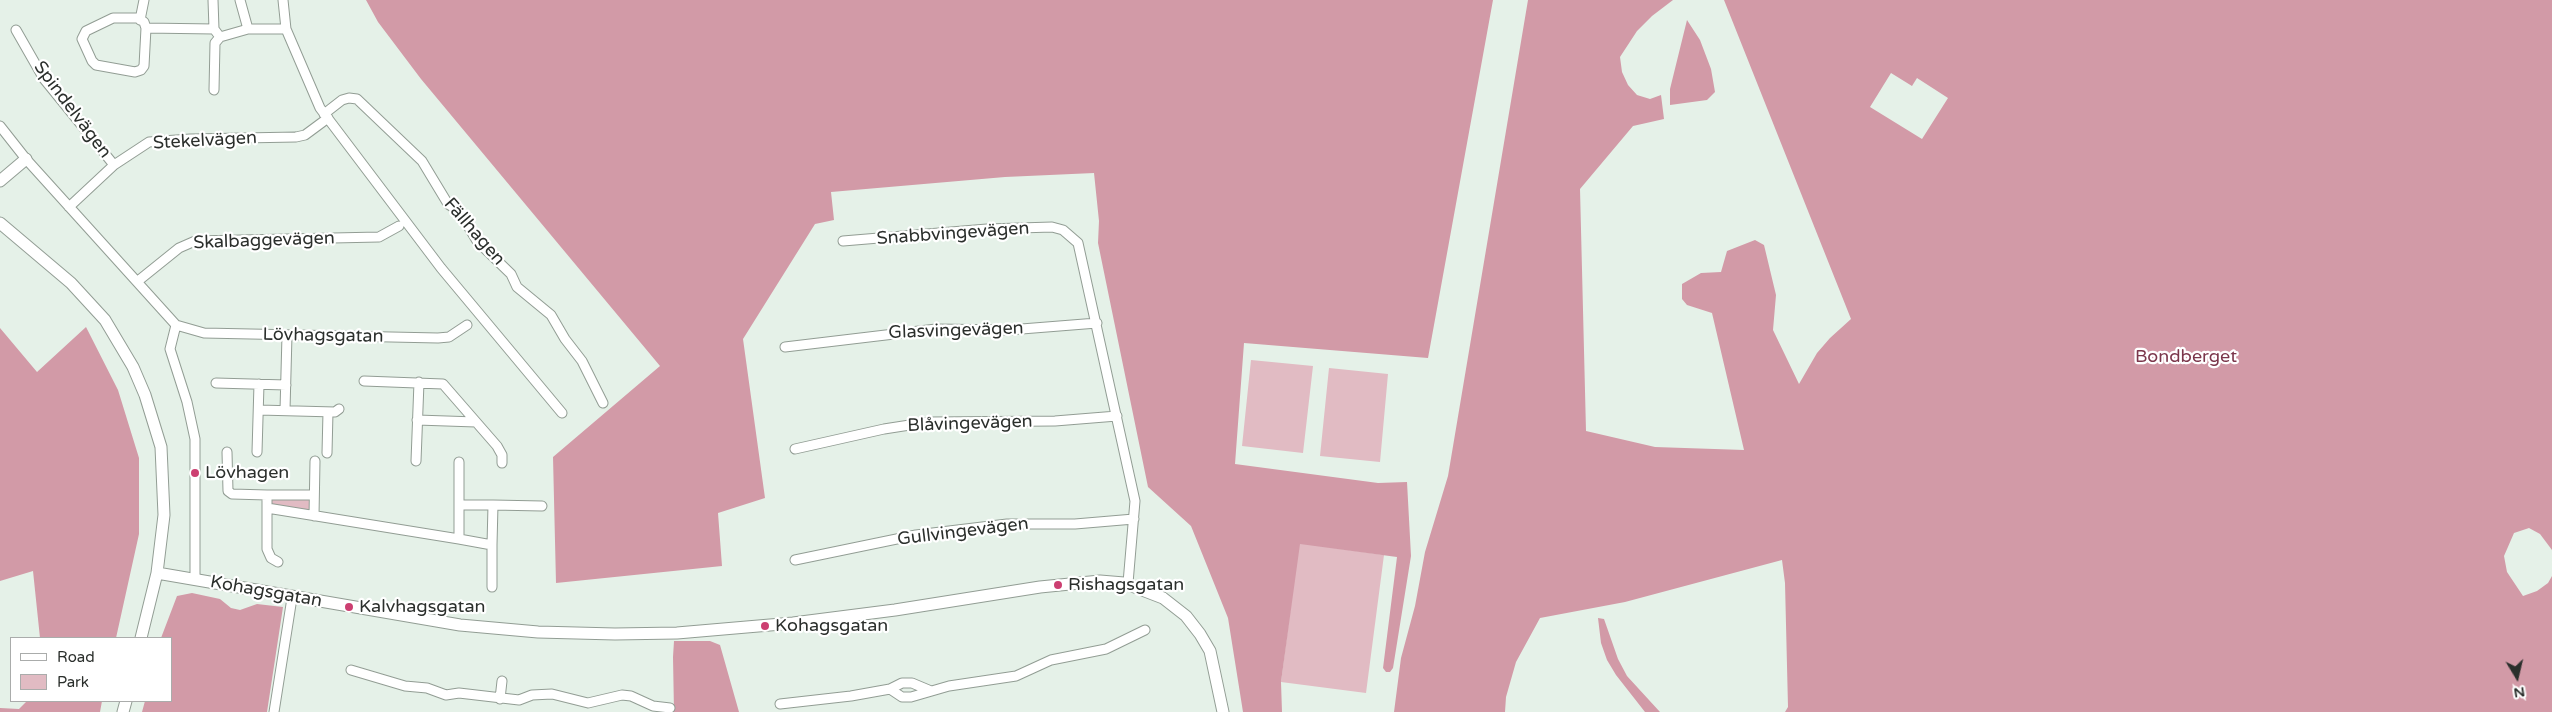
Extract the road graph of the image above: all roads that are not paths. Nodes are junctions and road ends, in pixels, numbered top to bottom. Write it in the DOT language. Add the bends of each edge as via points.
graph roads {
  1 [pos="144,0"];
  2 [pos="214,0"];
  3 [pos="240,0"];
  4 [pos="283,0"];
  5 [pos="140,20"];
  6 [pos="146,28"];
  7 [pos="214,29"];
  8 [pos="248,29"];
  9 [pos="286,29"];
  10 [pos="16,30"];
  11 [pos="220,37"];
  12 [pos="214,90"];
  13 [pos="326,116"];
  14 [pos="0,126"];
  15 [pos="26,159"];
  16 [pos="114,165"];
  17 [pos="0,181"];
  18 [pos="69,207"];
  19 [pos="0,223"];
  20 [pos="399,226"];
  21 [pos="843,241"];
  22 [pos="138,282"];
  23 [pos="1097,323"];
  24 [pos="176,325"];
  25 [pos="467,325"];
  26 [pos="287,335"];
  27 [pos="785,347"];
  28 [pos="364,381"];
  29 [pos="418,382"];
  30 [pos="216,383"];
  31 [pos="259,384"];
  32 [pos="286,385"];
  33 [pos="603,403"];
  34 [pos="339,409"];
  35 [pos="259,410"];
  36 [pos="285,410"];
  37 [pos="328,412"];
  38 [pos="562,413"];
  39 [pos="1117,416"];
  40 [pos="417,420"];
  41 [pos="476,422"];
  42 [pos="795,449"];
  43 [pos="227,452"];
  44 [pos="258,452"];
  45 [pos="327,453"];
  46 [pos="315,461"];
  47 [pos="416,461"];
  48 [pos="459,462"];
  49 [pos="502,463"];
  50 [pos="267,495"];
  51 [pos="314,495"];
  52 [pos="459,505"];
  53 [pos="493,506"];
  54 [pos="542,506"];
  55 [pos="267,508"];
  56 [pos="314,516"];
  57 [pos="1134,519"];
  58 [pos="459,539"];
  59 [pos="492,545"];
  60 [pos="795,560"];
  61 [pos="278,562"];
  62 [pos="157,573"];
  63 [pos="195,579"];
  64 [pos="1128,583"];
  65 [pos="492,587"];
  66 [pos="292,598"];
  67 [pos="1145,630"];
  68 [pos="141,637"];
  69 [pos="351,670"];
  70 [pos="502,682"];
  71 [pos="890,689"];
  72 [pos="930,691"];
  73 [pos="500,699"];
  74 [pos="780,704"];
  75 [pos="670,708"];
  76 [pos="274,712"];
  77 [pos="1223,712"];
  1 -- 5 [label="street"];
  2 -- 7 [label="street"];
  3 -- 8 [label="street"];
  4 -- 9 [label="street"];
  5 -- 6 [label="street"];
  5 -- 6 [label="street" via="134,17 113,18 86,31 82,39 92,61 105,67 141,70 144,66"];
  6 -- 7 [label="street"];
  7 -- 11 [label="street"];
  8 -- 9 [label="street"];
  8 -- 11 [label="street"];
  9 -- 13 [label="street"];
  10 -- 16 [label="street, Spindelvägen" via="44,79"];
  11 -- 12 [label="street" via="215,43"];
  13 -- 16 [label="street, Stekelvägen" via="305,135 296,137 149,142"];
  13 -- 33 [label="street, Fällhagen" via="342,100 357,99 422,161 448,204 459,210 477,241 511,274 517,287 551,315 582,361"];
  13 -- 38 [label="street" via="441,268"];
  14 -- 15 [label="street"];
  15 -- 17 [label="street"];
  15 -- 18 [label="street"];
  16 -- 18 [label="street, Stekelvägen"];
  18 -- 22 [label="street"];
  19 -- 62 [label="street" via="89,302 105,320 133,367 161,447 164,515"];
  20 -- 22 [label="street, Skalbaggevägen" via="374,238 195,241 178,248"];
  21 -- 23 [label="street, Snabbvingevägen" via="987,229 1063,230 1072,235 1081,249"];
  22 -- 24 [label="street"];
  23 -- 27 [label="street, Glasvingevägen" via="1009,330 936,329"];
  23 -- 39 [label="street"];
  24 -- 26 [label="street, Lövhagsgatan" via="204,333"];
  24 -- 63 [label="street" via="170,349 187,402 194,440"];
  25 -- 26 [label="street, Lövhagsgatan" via="449,337 438,338"];
  26 -- 32 [label="street"];
  28 -- 29 [label="street"];
  29 -- 40 [label="street"];
  29 -- 41 [label="street" via="445,385"];
  30 -- 31 [label="street"];
  31 -- 32 [label="street"];
  31 -- 35 [label="street"];
  32 -- 36 [label="street"];
  34 -- 37 [label="street"];
  35 -- 36 [label="street"];
  35 -- 44 [label="street"];
  36 -- 37 [label="street"];
  37 -- 45 [label="street"];
  39 -- 42 [label="street, Blåvingevägen" via="1055,421 929,422"];
  39 -- 57 [label="street" via="1135,501"];
  40 -- 41 [label="street"];
  40 -- 47 [label="street"];
  41 -- 49 [label="street" via="499,449"];
  43 -- 50 [label="street" via="228,491 232,494"];
  46 -- 51 [label="street"];
  48 -- 52 [label="street"];
  50 -- 51 [label="street"];
  50 -- 55 [label="street"];
  51 -- 56 [label="street"];
  52 -- 53 [label="street"];
  52 -- 58 [label="street"];
  53 -- 54 [label="street"];
  53 -- 59 [label="street"];
  55 -- 56 [label="street"];
  55 -- 61 [label="street" via="267,549 270,558"];
  56 -- 58 [label="street"];
  57 -- 60 [label="street, Gullvingevägen" via="1075,524 1008,524 916,534"];
  57 -- 64 [label="street"];
  58 -- 59 [label="street"];
  59 -- 65 [label="street"];
  62 -- 63 [label="street, Kohagsgatan"];
  62 -- 68 [label="street"];
  63 -- 66 [label="street, Kohagsgatan"];
  64 -- 66 [label="street, Kohagsgatan" via="1100,581 1040,587 833,619 634,634 505,630"];
  64 -- 77 [label="street, Kohagsgatan" via="1163,598 1186,616 1200,634 1210,651"];
  66 -- 76 [label="street"];
  67 -- 72 [label="street" via="1106,649 1051,660 1016,676"];
  69 -- 73 [label="street" via="446,695 459,693"];
  70 -- 73 [label="street"];
  71 -- 72 [label="street" via="902,683 912,683"];
  71 -- 72 [label="street" via="902,697"];
  71 -- 74 [label="street"];
  73 -- 75 [label="street" via="519,700 532,695 552,694 588,703 622,695 652,706"];
}
